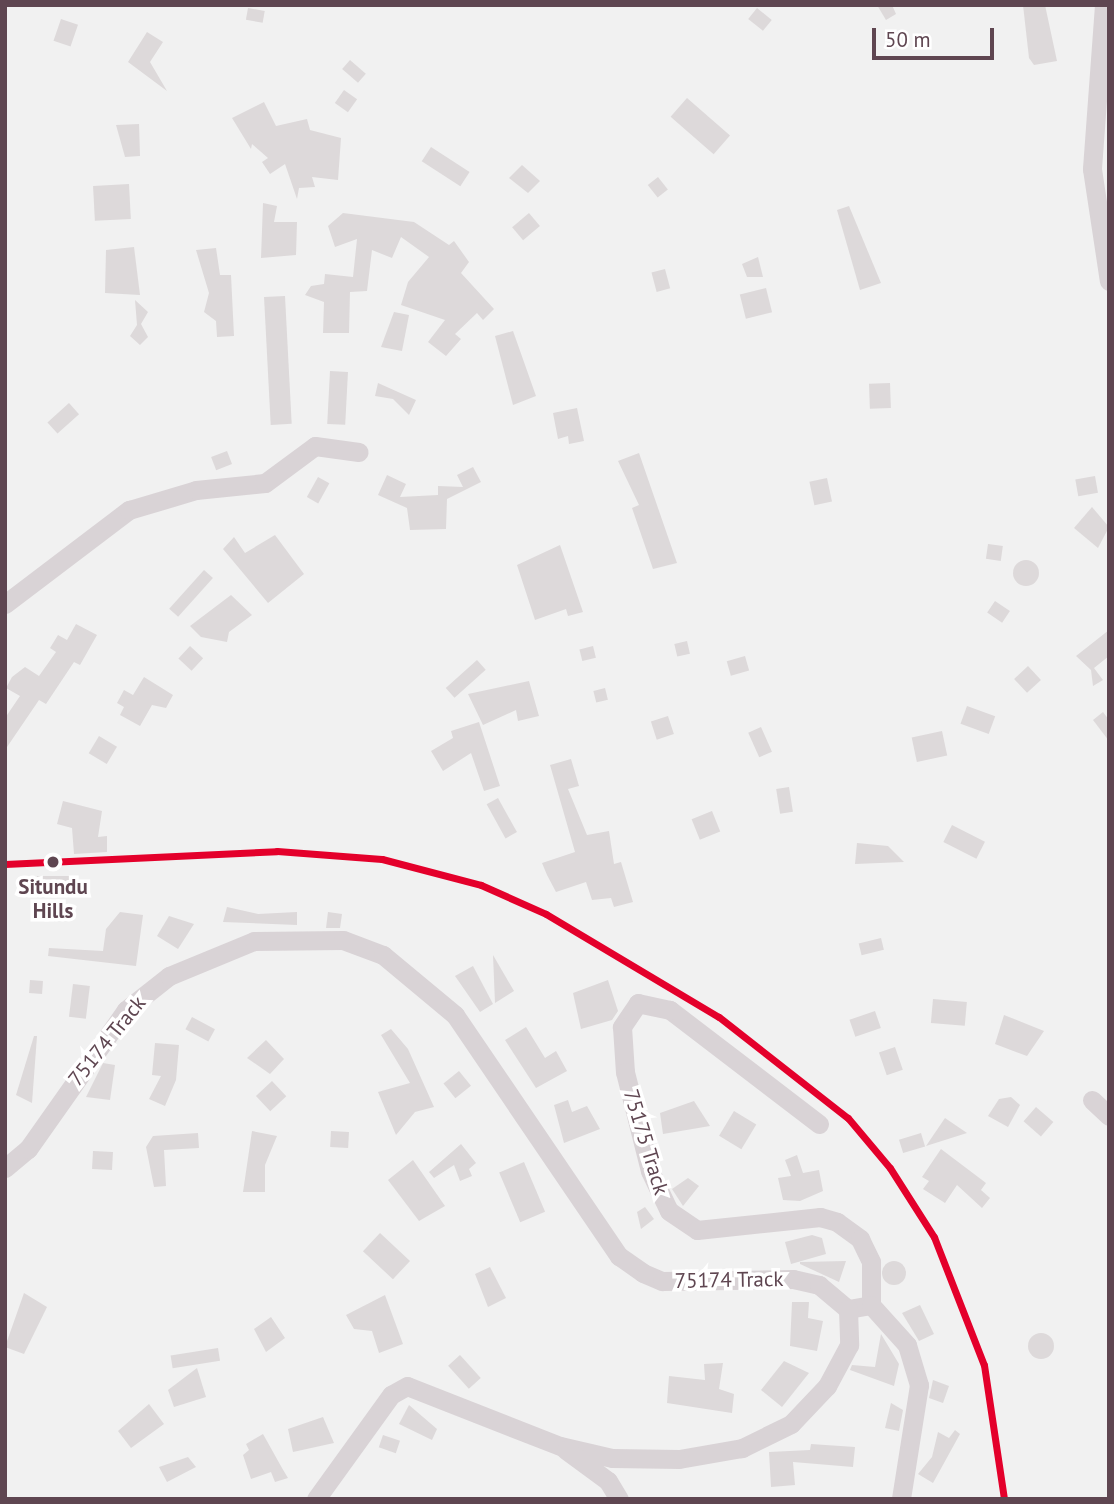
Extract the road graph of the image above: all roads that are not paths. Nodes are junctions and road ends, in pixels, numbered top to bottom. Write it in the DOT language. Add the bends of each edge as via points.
graph roads {
  1 [pos="1104,5"];
  2 [pos="1109,281"];
  3 [pos="359,452"];
  4 [pos="5,604"];
  5 [pos="1092,1100"];
  6 [pos="1109,1116"];
  7 [pos="818,1124"];
  8 [pos="5,1168"];
  9 [pos="871,1305"];
  10 [pos="848,1309"];
  11 [pos="560,1446"];
  12 [pos="316,1499"];
  13 [pos="619,1499"];
  14 [pos="901,1499"];
  1 -- 2 [label="street" via="1092,169"];
  3 -- 4 [label="street" via="315,446 265,483 197,490 129,510"];
  5 -- 6 [label="street"];
  7 -- 9 [label="street, 75175 Track" via="670,1010 638,1003 622,1027 625,1073 650,1171 674,1216 686,1227 718,1232 784,1220 837,1222 867,1251"];
  8 -- 10 [label="street, 75174 Track" via="28,1149 126,1010 160,982 254,941 343,940 383,956 456,1015 619,1256 662,1281 793,1279 819,1285"];
  9 -- 10 [label="street"];
  9 -- 14 [label="street" via="907,1345 919,1385"];
  10 -- 11 [label="street" via="849,1345 827,1386 773,1436 729,1452 655,1461"];
  11 -- 12 [label="street" via="407,1387 391,1395"];
  11 -- 13 [label="street" via="608,1481"];
}
